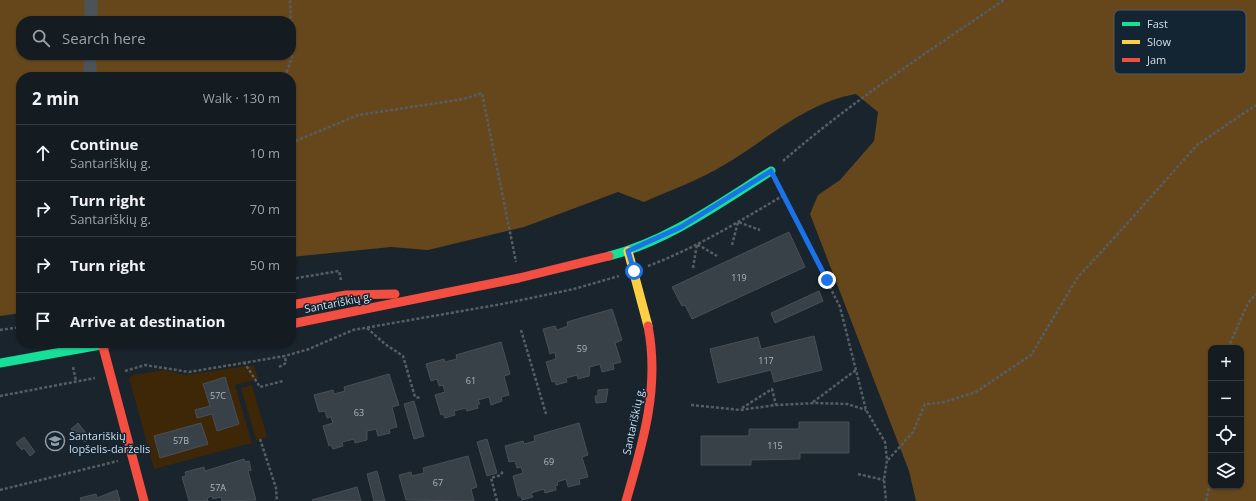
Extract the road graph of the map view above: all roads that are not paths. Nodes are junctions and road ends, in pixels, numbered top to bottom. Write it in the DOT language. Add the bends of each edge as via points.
graph roads {
  1 [pos="91,0"];
  2 [pos="91,16"];
  3 [pos="90,60"];
  4 [pos="90,72"];
  5 [pos="771,171"];
  6 [pos="628,251"];
  7 [pos="436,294"];
  8 [pos="296,304"];
  9 [pos="296,323"];
  10 [pos="82,348"];
  11 [pos="103,348"];
  12 [pos="0,364"];
  13 [pos="144,501"];
  14 [pos="626,501"];
  1 -- 2 [label="street"];
  3 -- 4 [label="street"];
  5 -- 6 [label="main road, Santariškių g." via="681,227"];
  6 -- 7 [label="main road, Santariškių g." via="519,278"];
  6 -- 14 [label="main road, Santariškių g." via="644,303 651,342 653,385 646,426"];
  7 -- 8 [label="main road, Santariškių g." via="346,295"];
  7 -- 9 [label="main road, Santariškių g."];
  10 -- 12 [label="main road"];
  11 -- 13 [label="main road"];
}
